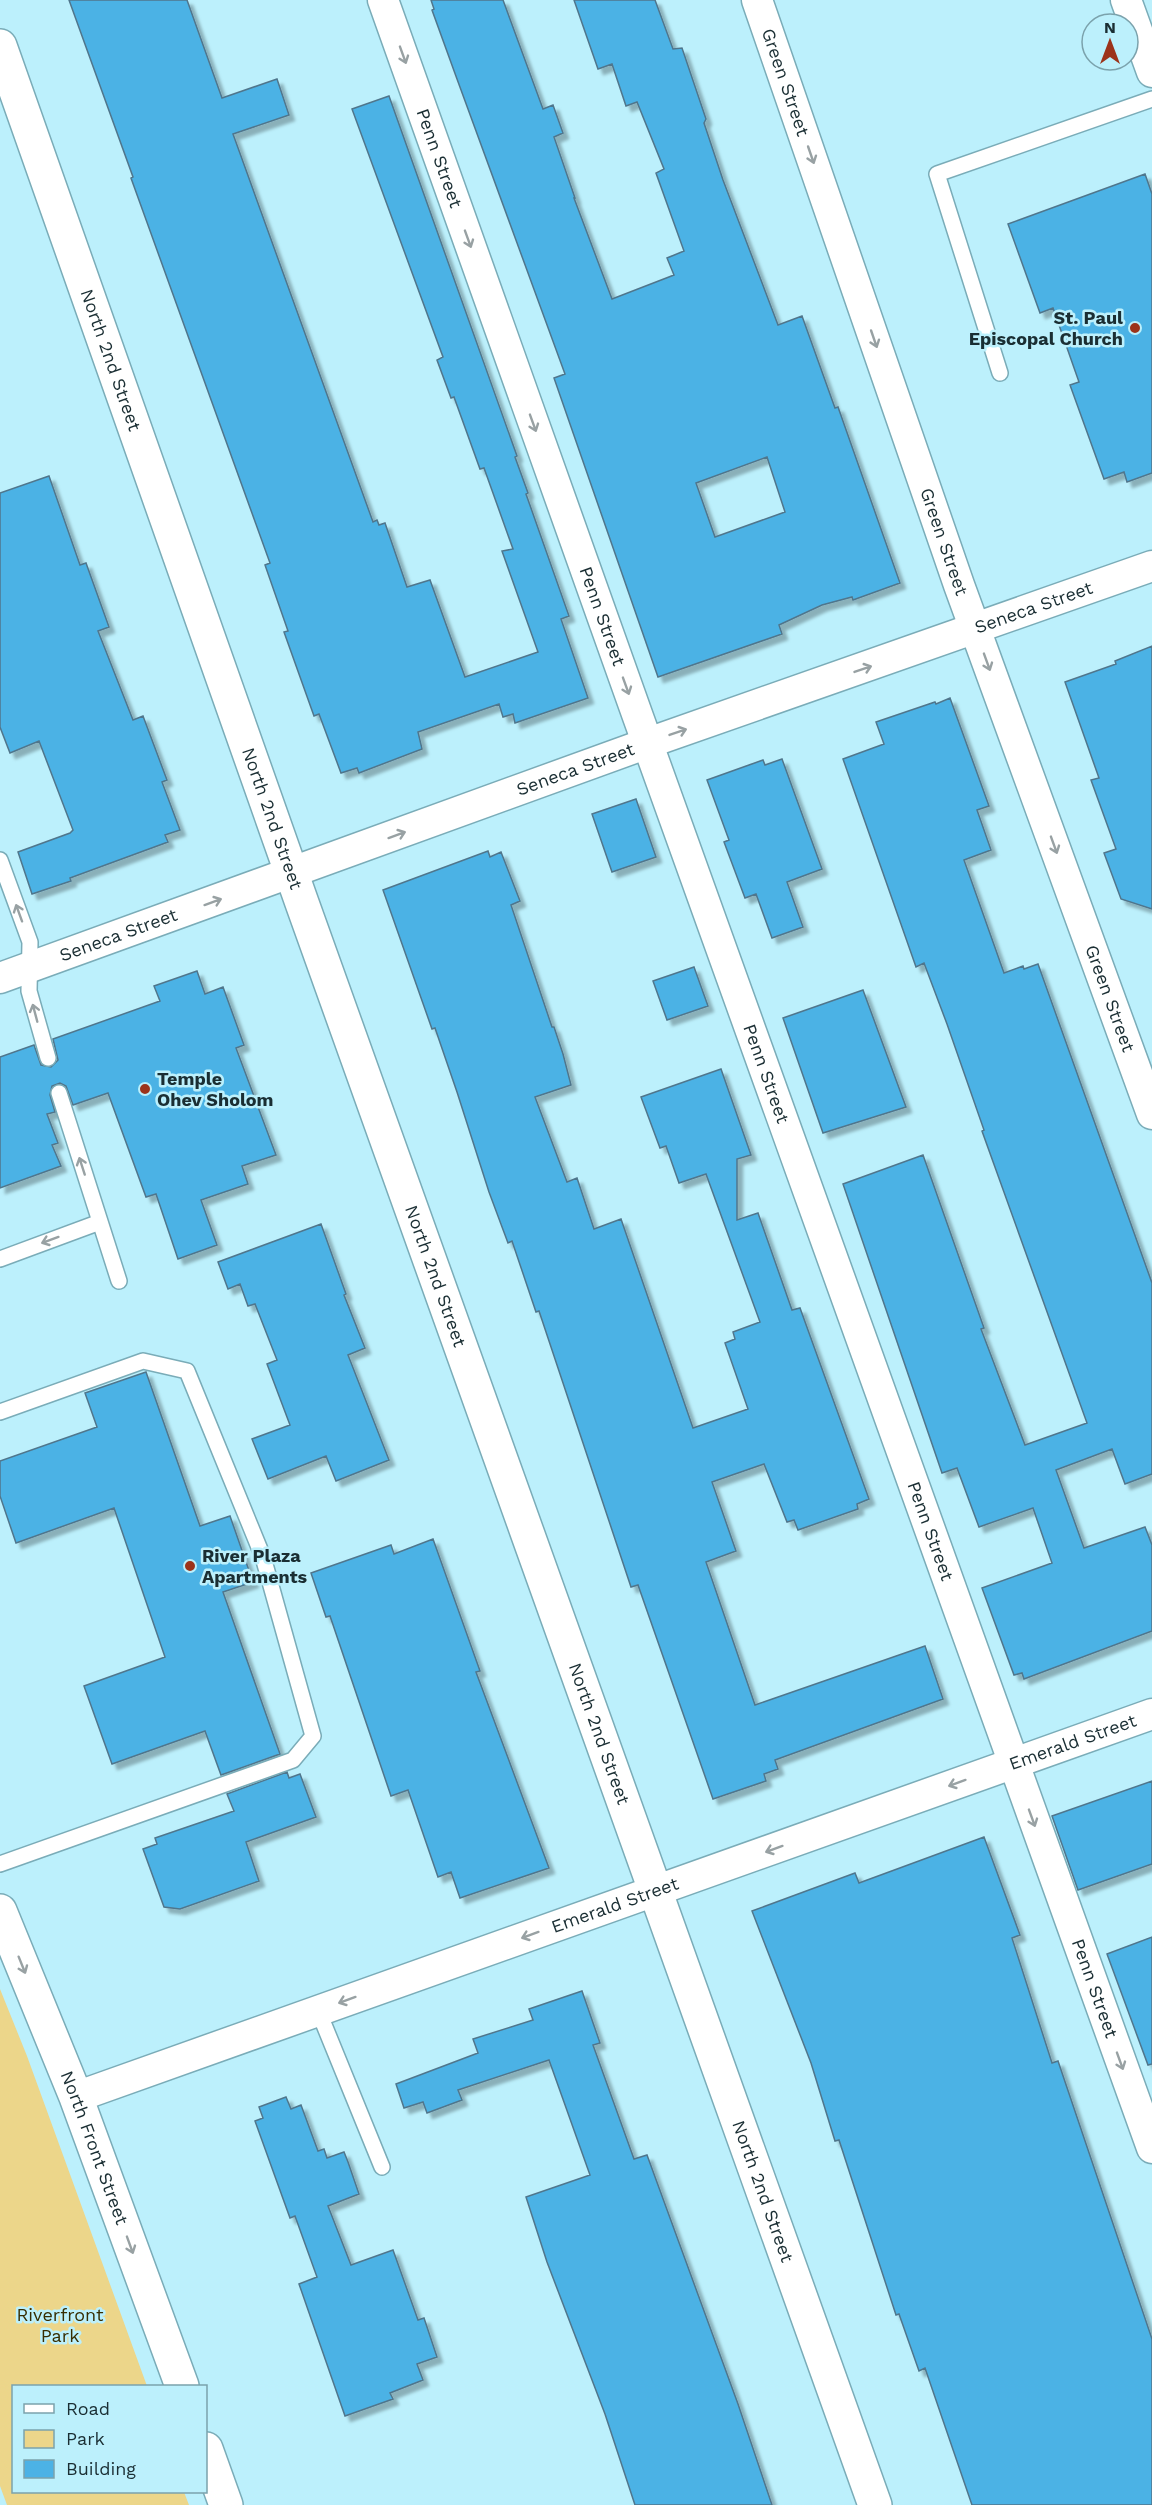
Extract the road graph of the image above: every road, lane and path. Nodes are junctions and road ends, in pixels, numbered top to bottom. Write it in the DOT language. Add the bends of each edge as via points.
graph roads {
  1 [pos="383,0"];
  2 [pos="757,0"];
  3 [pos="1126,0"];
  4 [pos="0,46"];
  5 [pos="1152,72"];
  6 [pos="1152,99"];
  7 [pos="1000,373"];
  8 [pos="1152,566"];
  9 [pos="976,630"];
  10 [pos="648,743"];
  11 [pos="0,860"];
  12 [pos="292,874"];
  13 [pos="5,888"];
  14 [pos="31,967"];
  15 [pos="0,978"];
  16 [pos="48,1058"];
  17 [pos="59,1093"];
  18 [pos="1152,1114"];
  19 [pos="100,1222"];
  20 [pos="0,1258"];
  21 [pos="119,1281"];
  22 [pos="0,1412"];
  23 [pos="1152,1714"];
  24 [pos="1012,1764"];
  25 [pos="0,1863"];
  26 [pos="655,1891"];
  27 [pos="0,1911"];
  28 [pos="318,2010"];
  29 [pos="76,2097"];
  30 [pos="1152,2148"];
  31 [pos="382,2167"];
  32 [pos="182,2385"];
  33 [pos="207,2452"];
  34 [pos="226,2505"];
  35 [pos="875,2505"];
  1 -- 10 [label="street, Penn Street, one-way"];
  2 -- 9 [label="street, Green Street, one-way"];
  3 -- 5 [label="street"];
  4 -- 12 [label="main road, North 2nd Street"];
  6 -- 7 [label="lane" via="937,174"];
  8 -- 9 [label="street, Seneca Street"];
  10 -- 9 [label="street, Seneca Street, one-way"];
  9 -- 18 [label="street, Green Street, one-way"];
  12 -- 10 [label="street, Seneca Street, one-way"];
  10 -- 24 [label="street, Penn Street"];
  11 -- 13 [label="lane"];
  14 -- 12 [label="street, Seneca Street, one-way"];
  12 -- 26 [label="main road, North 2nd Street"];
  14 -- 13 [label="lane, one-way" via="30,942"];
  14 -- 15 [label="street, Seneca Street"];
  16 -- 14 [label="lane, one-way" via="29,991"];
  19 -- 17 [label="lane, one-way"];
  19 -- 20 [label="lane, one-way"];
  19 -- 21 [label="lane"];
  22 -- 25 [label="lane" via="143,1361 188,1371 263,1557 313,1736 293,1760"];
  23 -- 24 [label="street, Emerald Street"];
  24 -- 26 [label="street, Emerald Street, one-way"];
  24 -- 30 [label="street, Penn Street, one-way"];
  26 -- 28 [label="street, Emerald Street, one-way"];
  26 -- 35 [label="main road, North 2nd Street"];
  27 -- 29 [label="main road, North Front Street, one-way"];
  28 -- 29 [label="street, Emerald Street"];
  28 -- 31 [label="lane"];
  29 -- 32 [label="main road, North Front Street, one-way"];
  33 -- 34 [label="main road"];
}
